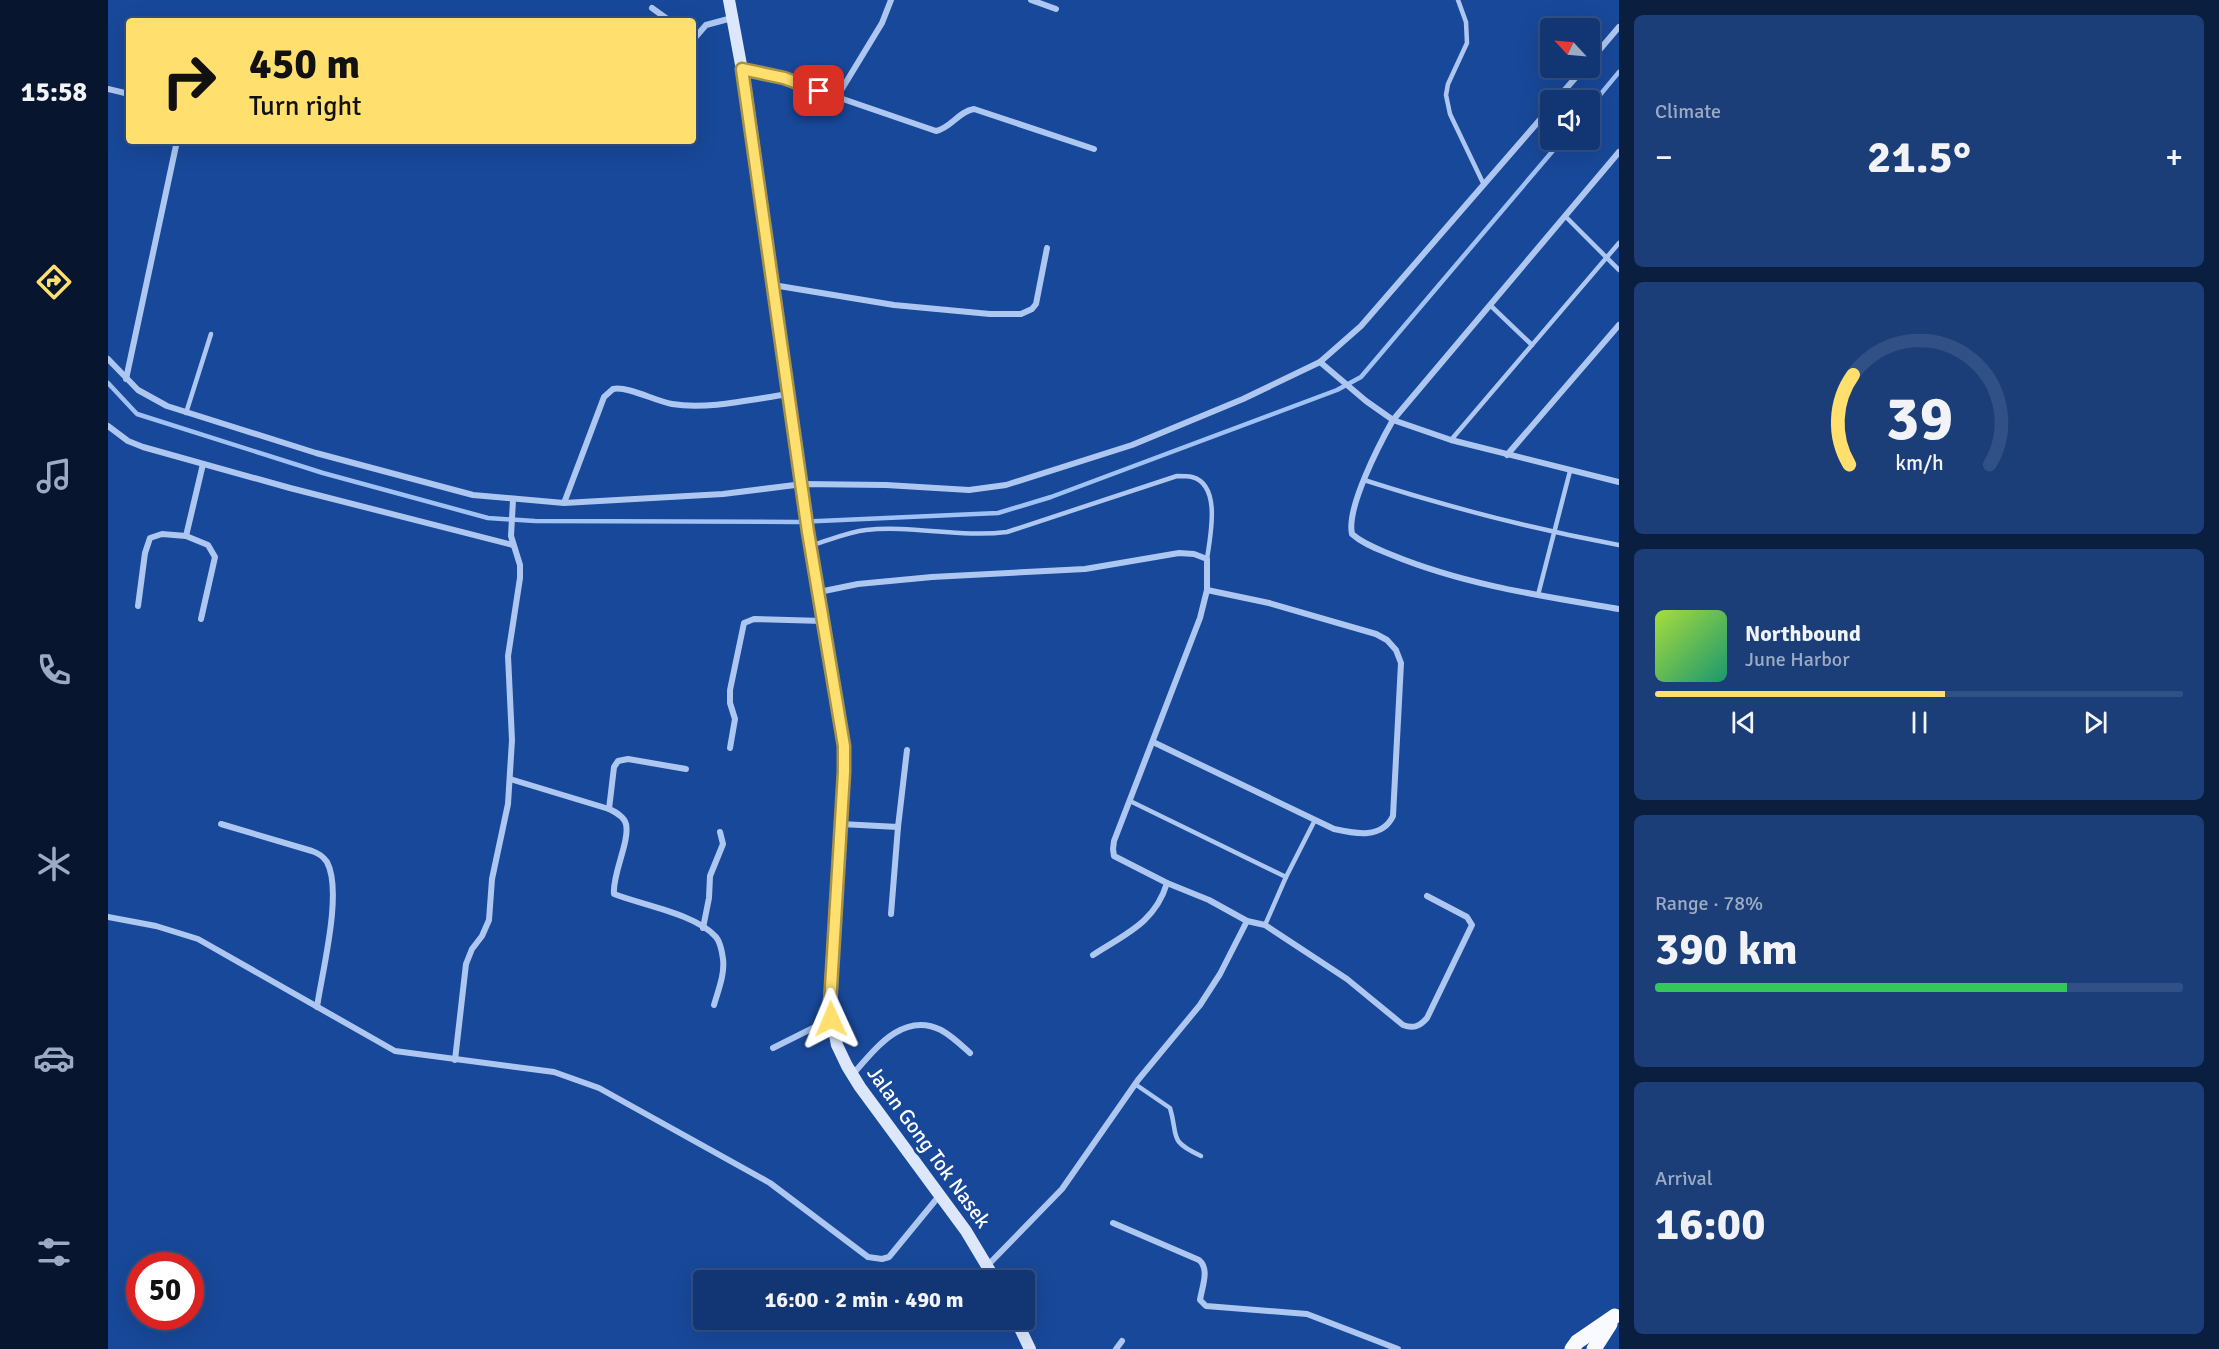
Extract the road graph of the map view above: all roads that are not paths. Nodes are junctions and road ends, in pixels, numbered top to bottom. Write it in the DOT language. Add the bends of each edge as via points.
graph roads {
  1 [pos="729,0"];
  2 [pos="891,0"];
  3 [pos="1031,0"];
  4 [pos="1458,0"];
  5 [pos="652,8"];
  6 [pos="1056,9"];
  7 [pos="666,18"];
  8 [pos="733,18"];
  9 [pos="1619,27"];
  10 [pos="696,37"];
  11 [pos="1600,49"];
  12 [pos="742,69"];
  13 [pos="1575,78"];
  14 [pos="108,88"];
  15 [pos="1565,90"];
  16 [pos="126,93"];
  17 [pos="837,97"];
  18 [pos="1540,120"];
  19 [pos="176,144"];
  20 [pos="1094,149"];
  21 [pos="1619,152"];
  22 [pos="1484,185"];
  23 [pos="1565,216"];
  24 [pos="1619,243"];
  25 [pos="1047,248"];
  26 [pos="1606,258"];
  27 [pos="1619,270"];
  28 [pos="772,285"];
  29 [pos="1490,305"];
  30 [pos="1619,325"];
  31 [pos="211,334"];
  32 [pos="1532,345"];
  33 [pos="108,359"];
  34 [pos="1320,362"];
  35 [pos="126,379"];
  36 [pos="789,394"];
  37 [pos="186,413"];
  38 [pos="1393,420"];
  39 [pos="108,426"];
  40 [pos="1451,440"];
  41 [pos="1507,455"];
  42 [pos="203,464"];
  43 [pos="1570,471"];
  44 [pos="1364,480"];
  45 [pos="1619,483"];
  46 [pos="803,488"];
  47 [pos="513,502"];
  48 [pos="564,503"];
  49 [pos="1554,533"];
  50 [pos="186,536"];
  51 [pos="513,545"];
  52 [pos="1619,545"];
  53 [pos="811,546"];
  54 [pos="1208,559"];
  55 [pos="1207,590"];
  56 [pos="819,591"];
  57 [pos="1538,596"];
  58 [pos="138,606"];
  59 [pos="1619,609"];
  60 [pos="201,619"];
  61 [pos="824,621"];
  62 [pos="1153,742"];
  63 [pos="730,748"];
  64 [pos="907,750"];
  65 [pos="686,769"];
  66 [pos="510,779"];
  67 [pos="1130,801"];
  68 [pos="609,809"];
  69 [pos="1315,820"];
  70 [pos="221,824"];
  71 [pos="841,824"];
  72 [pos="898,827"];
  73 [pos="720,832"];
  74 [pos="1286,877"];
  75 [pos="1167,883"];
  76 [pos="1427,896"];
  77 [pos="891,914"];
  78 [pos="108,917"];
  79 [pos="1247,921"];
  80 [pos="1265,926"];
  81 [pos="703,928"];
  82 [pos="1093,955"];
  83 [pos="714,1005"];
  84 [pos="316,1007"];
  85 [pos="831,1019"];
  86 [pos="773,1048"];
  87 [pos="970,1053"];
  88 [pos="455,1060"];
  89 [pos="852,1075"];
  90 [pos="1135,1083"];
  91 [pos="1201,1155"];
  92 [pos="940,1195"];
  93 [pos="1113,1223"];
  94 [pos="988,1265"];
  95 [pos="990,1270"];
  96 [pos="1617,1313"];
  97 [pos="1021,1330"];
  98 [pos="1122,1341"];
  99 [pos="1030,1349"];
  100 [pos="1116,1349"];
  101 [pos="1398,1349"];
  102 [pos="1572,1349"];
  103 [pos="1594,1349"];
  1 -- 8 [label="main road, Jalan Gong Tok Nasek"];
  2 -- 17 [label="street" via="882,23"];
  3 -- 6 [label="street"];
  4 -- 22 [label="lane" via="1466,22 1467,43 1446,95 1450,114"];
  5 -- 7 [label="street"];
  8 -- 10 [label="street" via="706,25"];
  8 -- 12 [label="main road, Jalan Gong Tok Nasek"];
  9 -- 11 [label="street"];
  12 -- 17 [label="street" via="784,78"];
  12 -- 28 [label="main road, Jalan Gong Tok Nasek"];
  13 -- 15 [label="street"];
  14 -- 16 [label="street"];
  17 -- 20 [label="street" via="936,131 974,109"];
  18 -- 22 [label="street"];
  19 -- 35 [label="street"];
  21 -- 23 [label="street"];
  22 -- 34 [label="street" via="1361,326"];
  23 -- 26 [label="lane"];
  23 -- 29 [label="street"];
  24 -- 26 [label="lane"];
  25 -- 28 [label="street" via="1036,304 1021,314 894,305"];
  26 -- 27 [label="lane"];
  26 -- 32 [label="lane"];
  28 -- 36 [label="main road, Jalan Gong Tok Nasek"];
  29 -- 32 [label="lane"];
  29 -- 38 [label="street"];
  30 -- 41 [label="street"];
  31 -- 37 [label="lane"];
  32 -- 40 [label="lane"];
  33 -- 35 [label="street"];
  34 -- 38 [label="street"];
  34 -- 46 [label="street" via="1132,446 1006,486 969,490 886,484"];
  35 -- 37 [label="street" via="147,396"];
  36 -- 46 [label="main road, Jalan Gong Tok Nasek"];
  36 -- 48 [label="street" via="695,406 613,389 601,405"];
  37 -- 47 [label="street" via="316,453"];
  38 -- 40 [label="street"];
  38 -- 44 [label="street"];
  39 -- 42 [label="street" via="128,441"];
  40 -- 41 [label="street"];
  41 -- 43 [label="street"];
  42 -- 50 [label="street"];
  42 -- 51 [label="street"];
  43 -- 45 [label="street"];
  43 -- 49 [label="lane"];
  44 -- 49 [label="lane" via="1444,506"];
  44 -- 57 [label="street" via="1350,526 1357,538 1456,577"];
  46 -- 48 [label="street"];
  46 -- 53 [label="main road, Jalan Gong Tok Nasek"];
  47 -- 48 [label="street"];
  47 -- 51 [label="street"];
  49 -- 52 [label="lane"];
  49 -- 57 [label="lane"];
  50 -- 58 [label="street" via="162,534 150,538"];
  50 -- 60 [label="street" via="208,545 215,557"];
  51 -- 66 [label="street" via="520,578 508,656"];
  53 -- 54 [label="lane" via="867,530 982,536 1007,532 1178,476 1193,477 1204,484 1211,498"];
  53 -- 56 [label="main road, Jalan Gong Tok Nasek"];
  54 -- 55 [label="street"];
  54 -- 56 [label="street" via="1179,554 1085,569 932,577"];
  55 -- 62 [label="street"];
  55 -- 69 [label="street" via="1363,630 1387,640 1396,650 1401,663 1393,816 1381,830 1361,834 1334,829"];
  56 -- 61 [label="main road, Jalan Gong Tok Nasek"];
  57 -- 59 [label="street"];
  61 -- 63 [label="street" via="754,619 744,623 730,690 735,719"];
  61 -- 71 [label="main road, Jalan Gong Tok Nasek" via="844,746"];
  62 -- 67 [label="street"];
  62 -- 69 [label="street"];
  64 -- 72 [label="street"];
  65 -- 68 [label="street" via="618,760"];
  66 -- 68 [label="street"];
  66 -- 88 [label="street" via="492,879 489,920 466,964"];
  67 -- 74 [label="lane"];
  67 -- 75 [label="street" via="1114,840 1114,856"];
  68 -- 81 [label="street" via="622,817 626,825 614,894 655,906"];
  69 -- 74 [label="lane"];
  70 -- 84 [label="street" via="312,850 327,862 334,898"];
  71 -- 72 [label="street"];
  71 -- 85 [label="main road, Jalan Gong Tok Nasek"];
  72 -- 77 [label="street"];
  73 -- 81 [label="street" via="723,844 710,876"];
  74 -- 80 [label="lane"];
  75 -- 79 [label="street"];
  75 -- 82 [label="street" via="1150,916"];
  76 -- 80 [label="street" via="1467,917 1472,925 1427,1018 1416,1027 1403,1025 1347,979"];
  78 -- 84 [label="street" via="198,939"];
  79 -- 80 [label="street"];
  79 -- 90 [label="street" via="1200,1005"];
  81 -- 83 [label="street" via="719,942 723,961"];
  84 -- 88 [label="street" via="395,1051"];
  85 -- 86 [label="street"];
  85 -- 89 [label="main road, Jalan Gong Tok Nasek" via="837,1045"];
  87 -- 89 [label="street" via="941,1030 914,1025 887,1038"];
  88 -- 92 [label="street" via="554,1072 599,1088 770,1183 868,1257 889,1257"];
  89 -- 92 [label="main road, Jalan Gong Tok Nasek"];
  90 -- 91 [label="lane" via="1170,1108 1177,1141"];
  90 -- 94 [label="street" via="1062,1189"];
  92 -- 94 [label="main road, Jalan Gong Tok Nasek"];
  93 -- 101 [label="street" via="1204,1264 1200,1300 1206,1306 1307,1314"];
  94 -- 95 [label="main road, Jalan Gong Tok Nasek"];
  96 -- 102 [label="main road"];
  96 -- 103 [label="main road"];
  97 -- 99 [label="main road"];
  98 -- 100 [label="street"];
}
